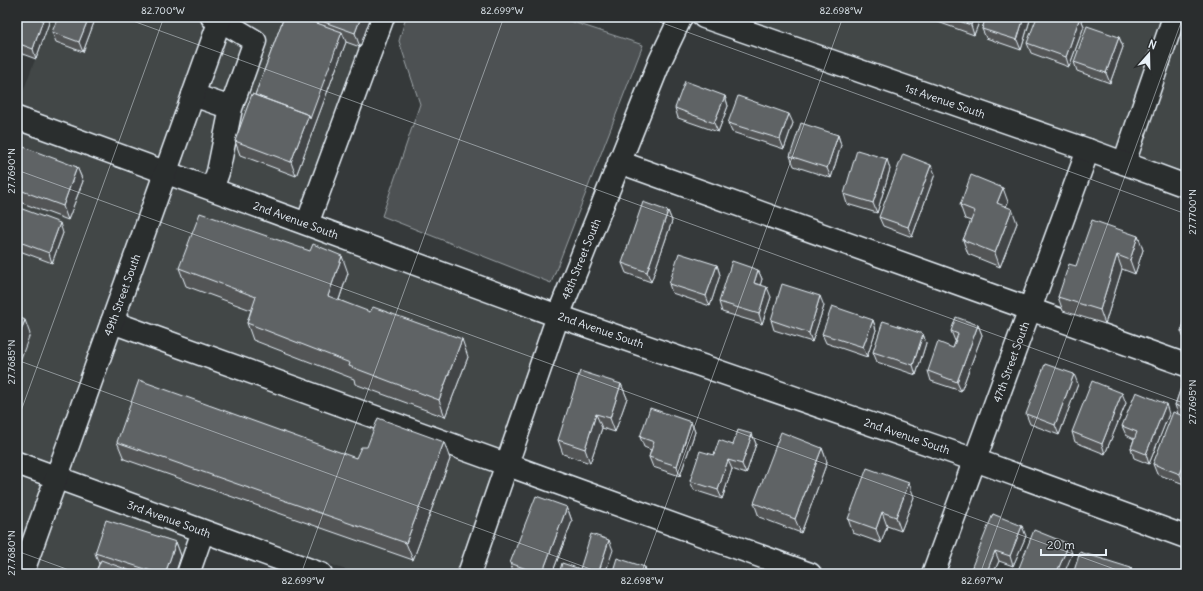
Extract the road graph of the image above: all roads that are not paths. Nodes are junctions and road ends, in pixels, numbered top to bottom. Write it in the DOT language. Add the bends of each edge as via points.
graph roads {
  1 [pos="383,17"];
  2 [pos="681,17"];
  3 [pos="704,17"];
  4 [pos="1173,17"];
  5 [pos="218,18"];
  6 [pos="1186,22"];
  7 [pos="193,95"];
  8 [pos="231,108"];
  9 [pos="17,118"];
  10 [pos="1088,150"];
  11 [pos="620,162"];
  12 [pos="1124,163"];
  13 [pos="166,172"];
  14 [pos="1186,186"];
  15 [pos="212,189"];
  16 [pos="307,224"];
  17 [pos="1030,309"];
  18 [pos="558,316"];
  19 [pos="112,322"];
  20 [pos="1186,365"];
  21 [pos="975,460"];
  22 [pos="17,464"];
  23 [pos="507,465"];
  24 [pos="56,478"];
  25 [pos="203,531"];
  26 [pos="1186,537"];
  27 [pos="22,574"];
  28 [pos="188,574"];
  29 [pos="321,574"];
  30 [pos="469,574"];
  31 [pos="810,574"];
  32 [pos="933,574"];
  1 -- 16 [label="street"];
  2 -- 11 [label="street, 48th Street South" via="660,60"];
  3 -- 10 [label="street, 1st Avenue South"];
  4 -- 6 [label="street"];
  4 -- 12 [label="street"];
  5 -- 7 [label="street, 49th Street South"];
  5 -- 8 [label="street" via="255,41"];
  7 -- 8 [label="street"];
  7 -- 13 [label="street, 49th Street South"];
  8 -- 15 [label="street"];
  9 -- 13 [label="street, 2nd Avenue South"];
  10 -- 12 [label="street, 1st Avenue South"];
  10 -- 17 [label="street, 47th Street South"];
  11 -- 17 [label="street"];
  11 -- 18 [label="street, 48th Street South"];
  12 -- 14 [label="street, 1st Avenue South"];
  13 -- 15 [label="street, 2nd Avenue South"];
  13 -- 19 [label="street, 49th Street South"];
  15 -- 16 [label="street, 2nd Avenue South"];
  16 -- 18 [label="street, 2nd Avenue South"];
  17 -- 20 [label="street"];
  17 -- 21 [label="street, 47th Street South"];
  18 -- 21 [label="street, 2nd Avenue South"];
  18 -- 23 [label="street, 48th Street South"];
  19 -- 23 [label="street"];
  19 -- 24 [label="street, 49th Street South"];
  21 -- 26 [label="street, 2nd Avenue South"];
  21 -- 32 [label="street, 47th Street South"];
  22 -- 24 [label="street, 3rd Avenue South"];
  23 -- 30 [label="street, 48th Street South"];
  23 -- 31 [label="street"];
  24 -- 25 [label="street, 3rd Avenue South"];
  24 -- 27 [label="street, 49th Street South"];
  25 -- 28 [label="street"];
  25 -- 29 [label="street, 3rd Avenue South"];
}
